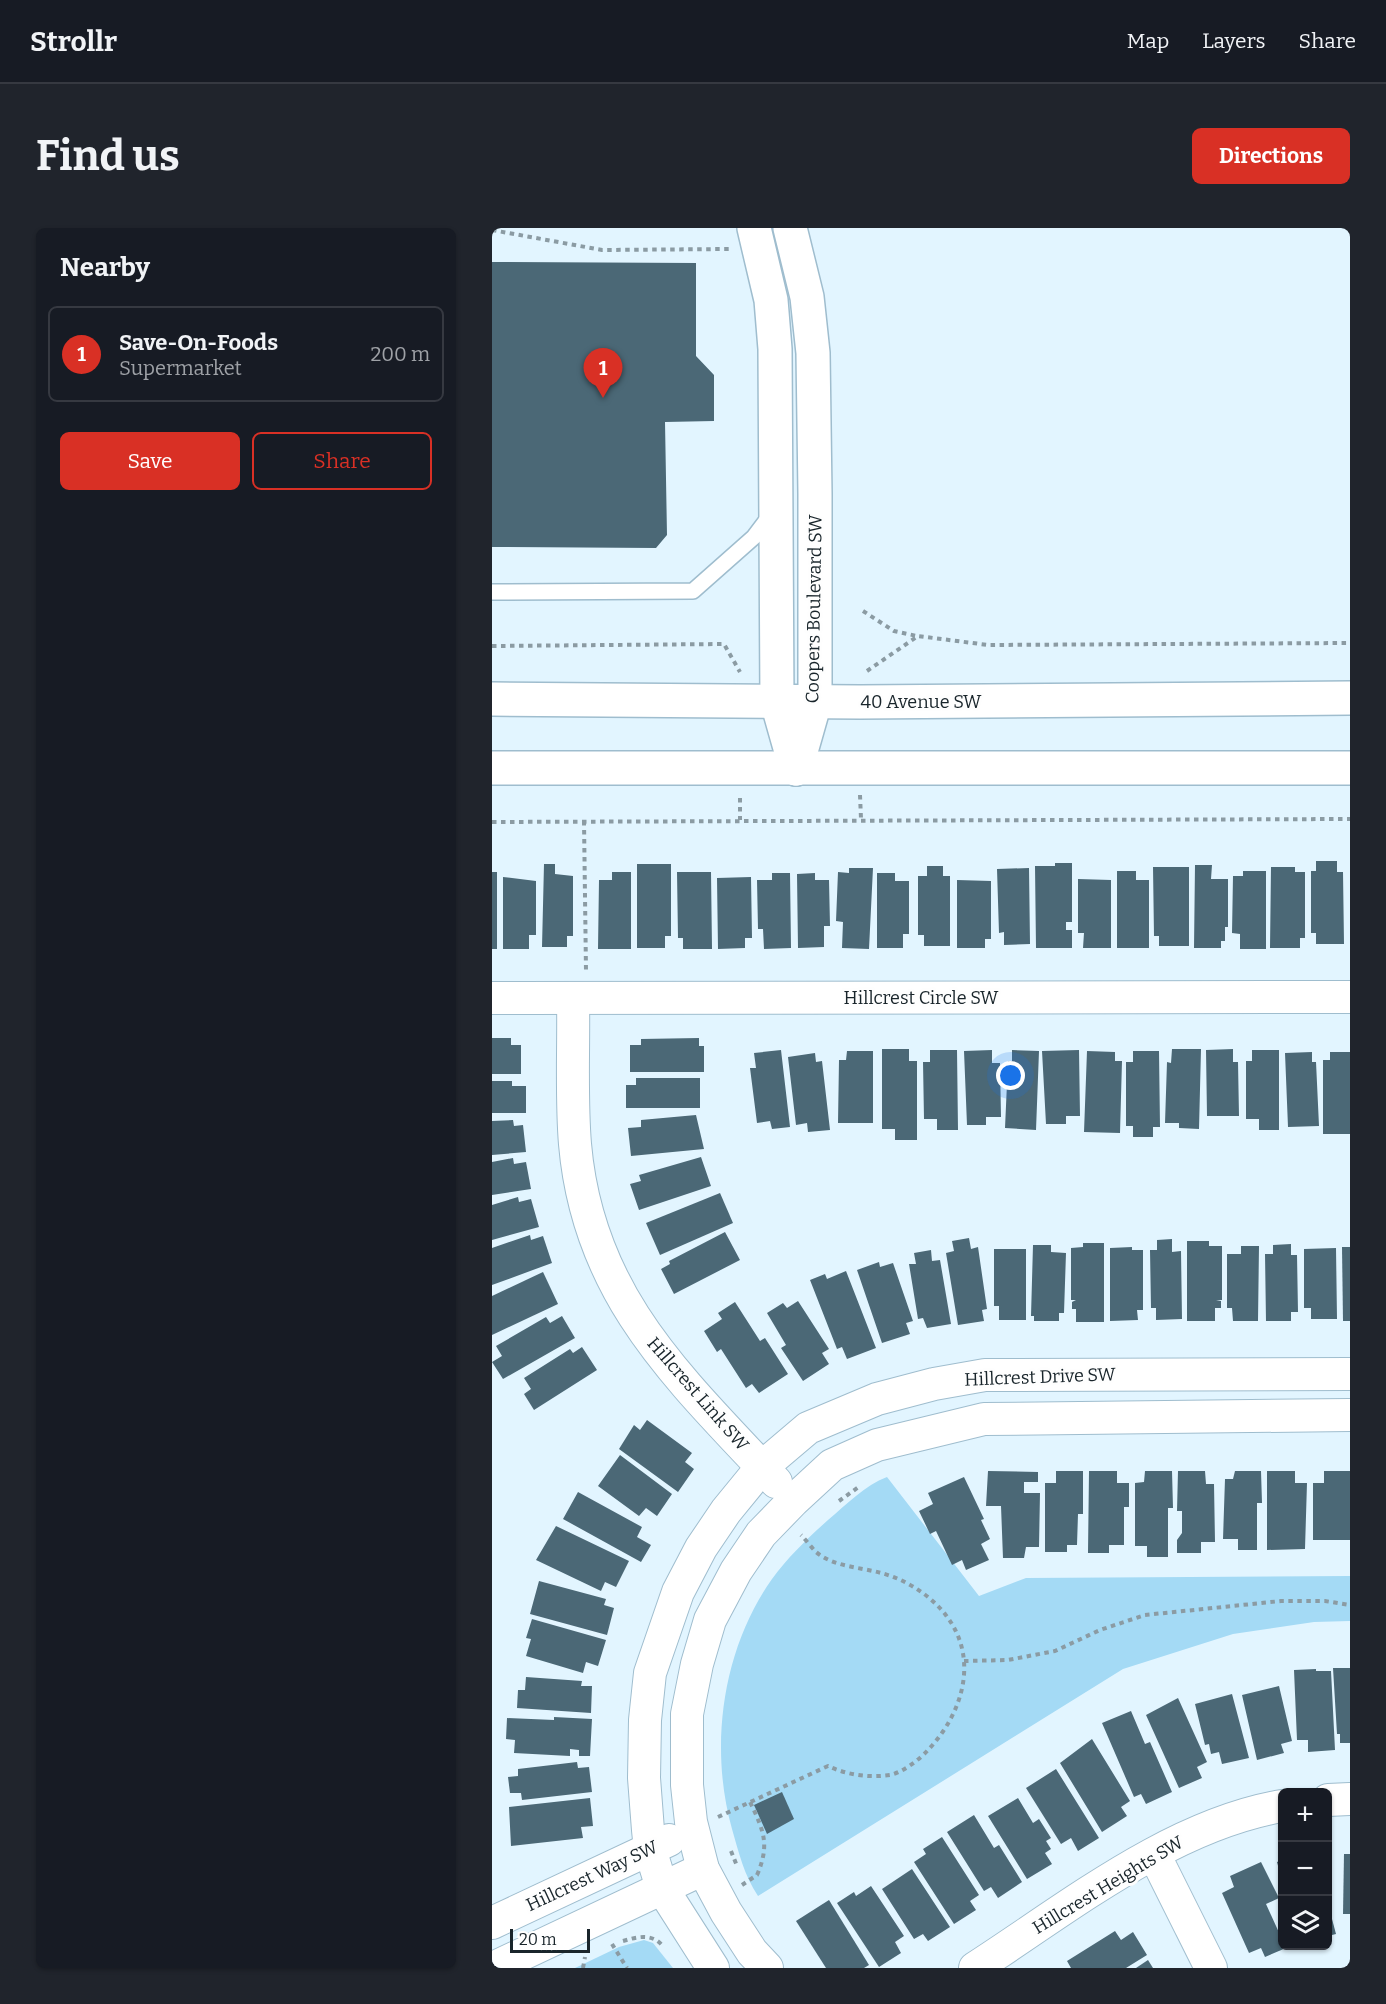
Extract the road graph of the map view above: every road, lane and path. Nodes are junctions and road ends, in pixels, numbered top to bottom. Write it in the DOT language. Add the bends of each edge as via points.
graph roads {
  1 [pos="790,228"];
  2 [pos="492,231"];
  3 [pos="743,239"];
  4 [pos="778,504"];
  5 [pos="492,592"];
  6 [pos="863,611"];
  7 [pos="918,636"];
  8 [pos="1350,643"];
  9 [pos="492,646"];
  10 [pos="742,675"];
  11 [pos="860,677"];
  12 [pos="1350,698"];
  13 [pos="492,699"];
  14 [pos="777,702"];
  15 [pos="815,702"];
  16 [pos="492,768"];
  17 [pos="1350,768"];
  18 [pos="796,769"];
  19 [pos="860,795"];
  20 [pos="740,798"];
  21 [pos="861,819"];
  22 [pos="1350,819"];
  23 [pos="740,820"];
  24 [pos="584,821"];
  25 [pos="492,822"];
  26 [pos="580,986"];
  27 [pos="1350,997"];
  28 [pos="492,998"];
  29 [pos="1350,1374"];
  30 [pos="1350,1414"];
  31 [pos="762,1467"];
  32 [pos="865,1482"];
  33 [pos="793,1501"];
  34 [pos="832,1506"];
  35 [pos="794,1542"];
  36 [pos="1350,1605"];
  37 [pos="964,1661"];
  38 [pos="1350,1799"];
  39 [pos="1332,1800"];
  40 [pos="750,1802"];
  41 [pos="719,1806"];
  42 [pos="1278,1807"];
  43 [pos="720,1816"];
  44 [pos="700,1825"];
  45 [pos="723,1826"];
  46 [pos="729,1846"];
  47 [pos="650,1849"];
  48 [pos="1154,1854"];
  49 [pos="703,1869"];
  50 [pos="745,1883"];
  51 [pos="739,1886"];
  52 [pos="662,1888"];
  53 [pos="492,1923"];
  54 [pos="649,1931"];
  55 [pos="645,1938"];
  56 [pos="612,1944"];
  57 [pos="603,1948"];
  58 [pos="665,1949"];
  59 [pos="594,1952"];
  60 [pos="585,1956"];
  61 [pos="578,1960"];
  62 [pos="493,1968"];
  63 [pos="583,1968"];
  64 [pos="627,1968"];
  65 [pos="713,1968"];
  66 [pos="767,1968"];
  67 [pos="975,1968"];
  68 [pos="1211,1968"];
  1 -- 15 [label="main road, Coopers Boulevard SW" via="807,297 813,353"];
  2 -- 3 [label="path" via="602,250"];
  3 -- 4 [label="main road, Coopers Boulevard SW" via="771,300 776,349"];
  4 -- 5 [label="lane" via="754,537 693,591"];
  4 -- 14 [label="main road, Coopers Boulevard SW"];
  6 -- 7 [label="path" via="894,631"];
  7 -- 8 [label="path" via="988,645"];
  7 -- 11 [label="path"];
  9 -- 10 [label="path" via="724,644"];
  12 -- 15 [label="main road, 40 Avenue SW"];
  13 -- 14 [label="main road, 40 Avenue SW"];
  14 -- 15 [label="main road, 40 Avenue SW"];
  14 -- 18 [label="main road, Coopers Boulevard SW"];
  15 -- 18 [label="main road, Coopers Boulevard SW"];
  16 -- 18 [label="main road"];
  17 -- 18 [label="main road"];
  19 -- 21 [label="path"];
  20 -- 23 [label="path"];
  21 -- 22 [label="path"];
  21 -- 23 [label="path"];
  23 -- 24 [label="path"];
  24 -- 25 [label="path"];
  24 -- 26 [label="path"];
  26 -- 27 [label="street, Hillcrest Circle SW"];
  26 -- 28 [label="street, Hillcrest Circle SW"];
  26 -- 31 [label="street, Hillcrest Link SW" via="575,1145 595,1239 620,1295 652,1345"];
  29 -- 31 [label="street, Hillcrest Drive SW" via="985,1376 934,1384 877,1399 808,1428"];
  30 -- 33 [label="street" via="984,1419 877,1445 832,1465"];
  31 -- 33 [label="street, Hillcrest Link SW"];
  31 -- 47 [label="street, Hillcrest Drive SW" via="700,1548 678,1592 650,1673 644,1778"];
  32 -- 34 [label="path"];
  33 -- 44 [label="street" via="761,1534 736,1571 710,1620 697,1664 687,1714 687,1785"];
  35 -- 37 [label="path" via="802,1534 817,1552 836,1562 882,1573 919,1589 945,1614 958,1635"];
  36 -- 37 [label="path" via="1281,1601 1145,1615 1055,1651 1008,1660"];
  37 -- 40 [label="path" via="965,1679 952,1720 919,1760 891,1774 846,1774 828,1766"];
  38 -- 39 [label="street"];
  40 -- 43 [label="path"];
  40 -- 50 [label="path" via="766,1845 757,1875"];
  41 -- 43 [label="path"];
  42 -- 48 [label="street, Hillcrest Heights SW" via="1254,1811 1204,1830"];
  43 -- 44 [label="path"];
  43 -- 45 [label="path"];
  44 -- 47 [label="street, Hillcrest Way SW"];
  44 -- 49 [label="street"];
  46 -- 50 [label="path"];
  47 -- 52 [label="street, Hillcrest Drive SW"];
  47 -- 53 [label="street, Hillcrest Way SW"];
  48 -- 67 [label="street, Hillcrest Heights SW"];
  48 -- 68 [label="street"];
  49 -- 52 [label="street"];
  49 -- 66 [label="street" via="726,1912"];
  50 -- 51 [label="path"];
  52 -- 62 [label="street"];
  52 -- 65 [label="street, Hillcrest Drive SW"];
  54 -- 55 [label="path"];
  55 -- 56 [label="path"];
  55 -- 58 [label="path" via="656,1939"];
  56 -- 57 [label="path"];
  56 -- 64 [label="path"];
  59 -- 60 [label="path"];
  60 -- 61 [label="path"];
  60 -- 63 [label="path"];
}
